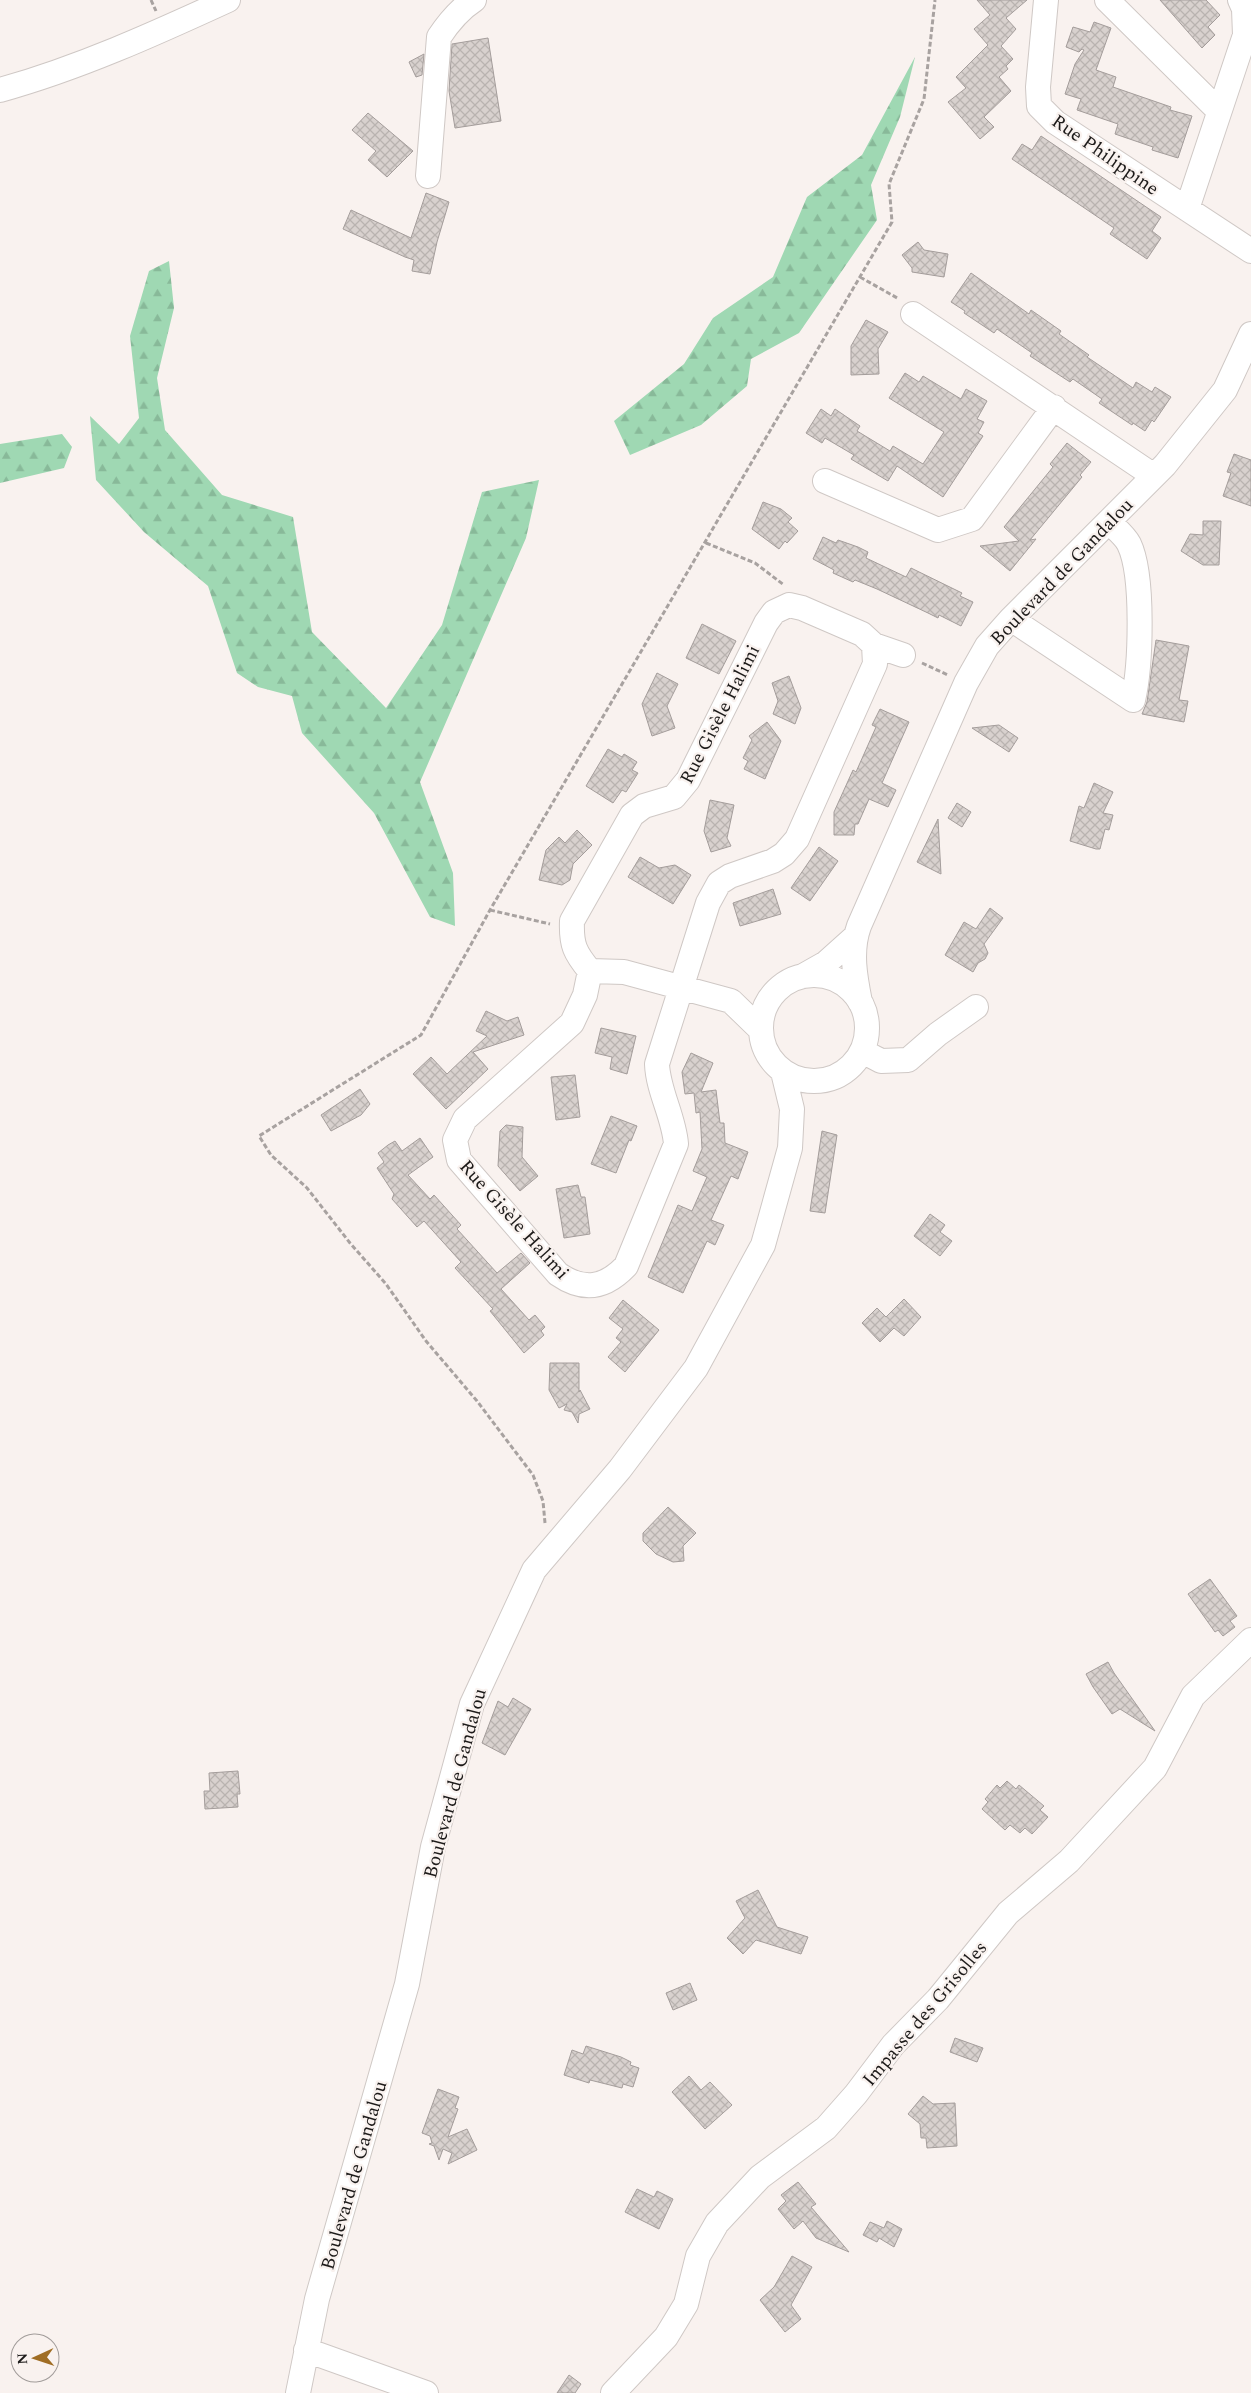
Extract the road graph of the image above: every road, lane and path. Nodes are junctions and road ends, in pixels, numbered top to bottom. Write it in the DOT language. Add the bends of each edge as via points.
graph roads {
  1 [pos="228,0"];
  2 [pos="474,0"];
  3 [pos="935,0"];
  4 [pos="1046,0"];
  5 [pos="1107,0"];
  6 [pos="1240,0"];
  7 [pos="0,90"];
  8 [pos="1220,112"];
  9 [pos="428,176"];
  10 [pos="1187,209"];
  11 [pos="1251,251"];
  12 [pos="860,277"];
  13 [pos="913,314"];
  14 [pos="1251,334"];
  15 [pos="1054,407"];
  16 [pos="1154,476"];
  17 [pos="825,481"];
  18 [pos="1108,522"];
  19 [pos="706,543"];
  20 [pos="789,605"];
  21 [pos="1011,619"];
  22 [pos="874,645"];
  23 [pos="903,655"];
  24 [pos="966,682"];
  25 [pos="490,910"];
  26 [pos="571,933"];
  27 [pos="855,937"];
  28 [pos="590,971"];
  29 [pos="793,980"];
  30 [pos="681,986"];
  31 [pos="731,1000"];
  32 [pos="860,1002"];
  33 [pos="976,1007"];
  34 [pos="761,1030"];
  35 [pos="862,1051"];
  36 [pos="783,1072"];
  37 [pos="822,1081"];
  38 [pos="792,1126"];
  39 [pos="554,1546"];
  40 [pos="1251,1640"];
  41 [pos="306,2350"];
  42 [pos="298,2393"];
  43 [pos="426,2393"];
  44 [pos="613,2393"];
  1 -- 7 [label="street" via="97,56"];
  2 -- 9 [label="street" via="447,24 439,36"];
  3 -- 12 [label="path" via="924,99 889,184 892,222"];
  4 -- 10 [label="street, Rue Philippine" via="1038,87 1040,106 1054,122"];
  5 -- 8 [label="street"];
  6 -- 8 [label="street" via="1244,9 1245,35"];
  8 -- 10 [label="street"];
  10 -- 11 [label="street, Rue Philippine"];
  12 -- 13 [label="path" via="907,303"];
  12 -- 19 [label="path"];
  13 -- 15 [label="street"];
  14 -- 16 [label="street, Boulevard de Gandalou" via="1225,390"];
  15 -- 16 [label="street"];
  15 -- 17 [label="street" via="972,520 938,530"];
  16 -- 18 [label="street, Boulevard de Gandalou"];
  18 -- 21 [label="street, Boulevard de Gandalou"];
  18 -- 21 [label="street" via="1129,544 1138,583 1139,675 1133,700"];
  19 -- 20 [label="path" via="755,563 790,590"];
  19 -- 25 [label="path"];
  20 -- 22 [label="street" via="862,634"];
  20 -- 26 [label="street, Rue Gisèle Halimi" via="774,612 766,622 688,780 674,797 644,806 632,815 572,921"];
  21 -- 24 [label="street, Boulevard de Gandalou" via="987,646"];
  22 -- 23 [label="street"];
  22 -- 30 [label="street, Rue Gisèle Halimi" via="875,664 797,839 773,861 719,883 708,902"];
  23 -- 24 [label="path"];
  24 -- 27 [label="street, Boulevard de Gandalou"];
  25 -- 26 [label="path" via="561,927"];
  25 -- 39 [label="path" via="421,1035 259,1136 272,1155 307,1188 386,1284 426,1341 533,1475"];
  26 -- 28 [label="street" via="575,953"];
  27 -- 29 [label="street, Boulevard de Gandalou" via="826,964"];
  27 -- 32 [label="street, Boulevard de Gandalou" via="854,970"];
  28 -- 30 [label="street" via="624,972"];
  28 -- 30 [label="street, Rue Gisèle Halimi" via="585,995 572,1023 465,1119 455,1140 459,1160 558,1274 570,1282 588,1286 616,1278 626,1266 676,1144 657,1064"];
  29 -- 31 [label="street"];
  29 -- 32 [label="street" via="820,975 836,980 850,989"];
  29 -- 34 [label="street" via="771,997 763,1013"];
  30 -- 31 [label="street"];
  31 -- 34 [label="street"];
  32 -- 35 [label="street" via="866,1018"];
  33 -- 35 [label="street" via="908,1060 881,1061"];
  34 -- 36 [label="street" via="768,1053"];
  35 -- 37 [label="street" via="838,1076"];
  36 -- 37 [label="street" via="802,1080"];
  36 -- 38 [label="street, Boulevard de Gandalou" via="792,1109"];
  37 -- 38 [label="street, Boulevard de Gandalou"];
  38 -- 39 [label="street, Boulevard de Gandalou" via="790,1148 763,1245 696,1368 620,1469"];
  39 -- 41 [label="street, Boulevard de Gandalou" via="534,1570 472,1704 433,1847 408,1984 317,2299"];
  40 -- 44 [label="street, Impasse des Grisolles" via="1193,1696 1155,1768 1069,1861 1008,1913 826,2128 760,2177 718,2223 698,2256 686,2304 666,2337"];
  41 -- 42 [label="street, Boulevard de Gandalou"];
  41 -- 43 [label="street"];
}
